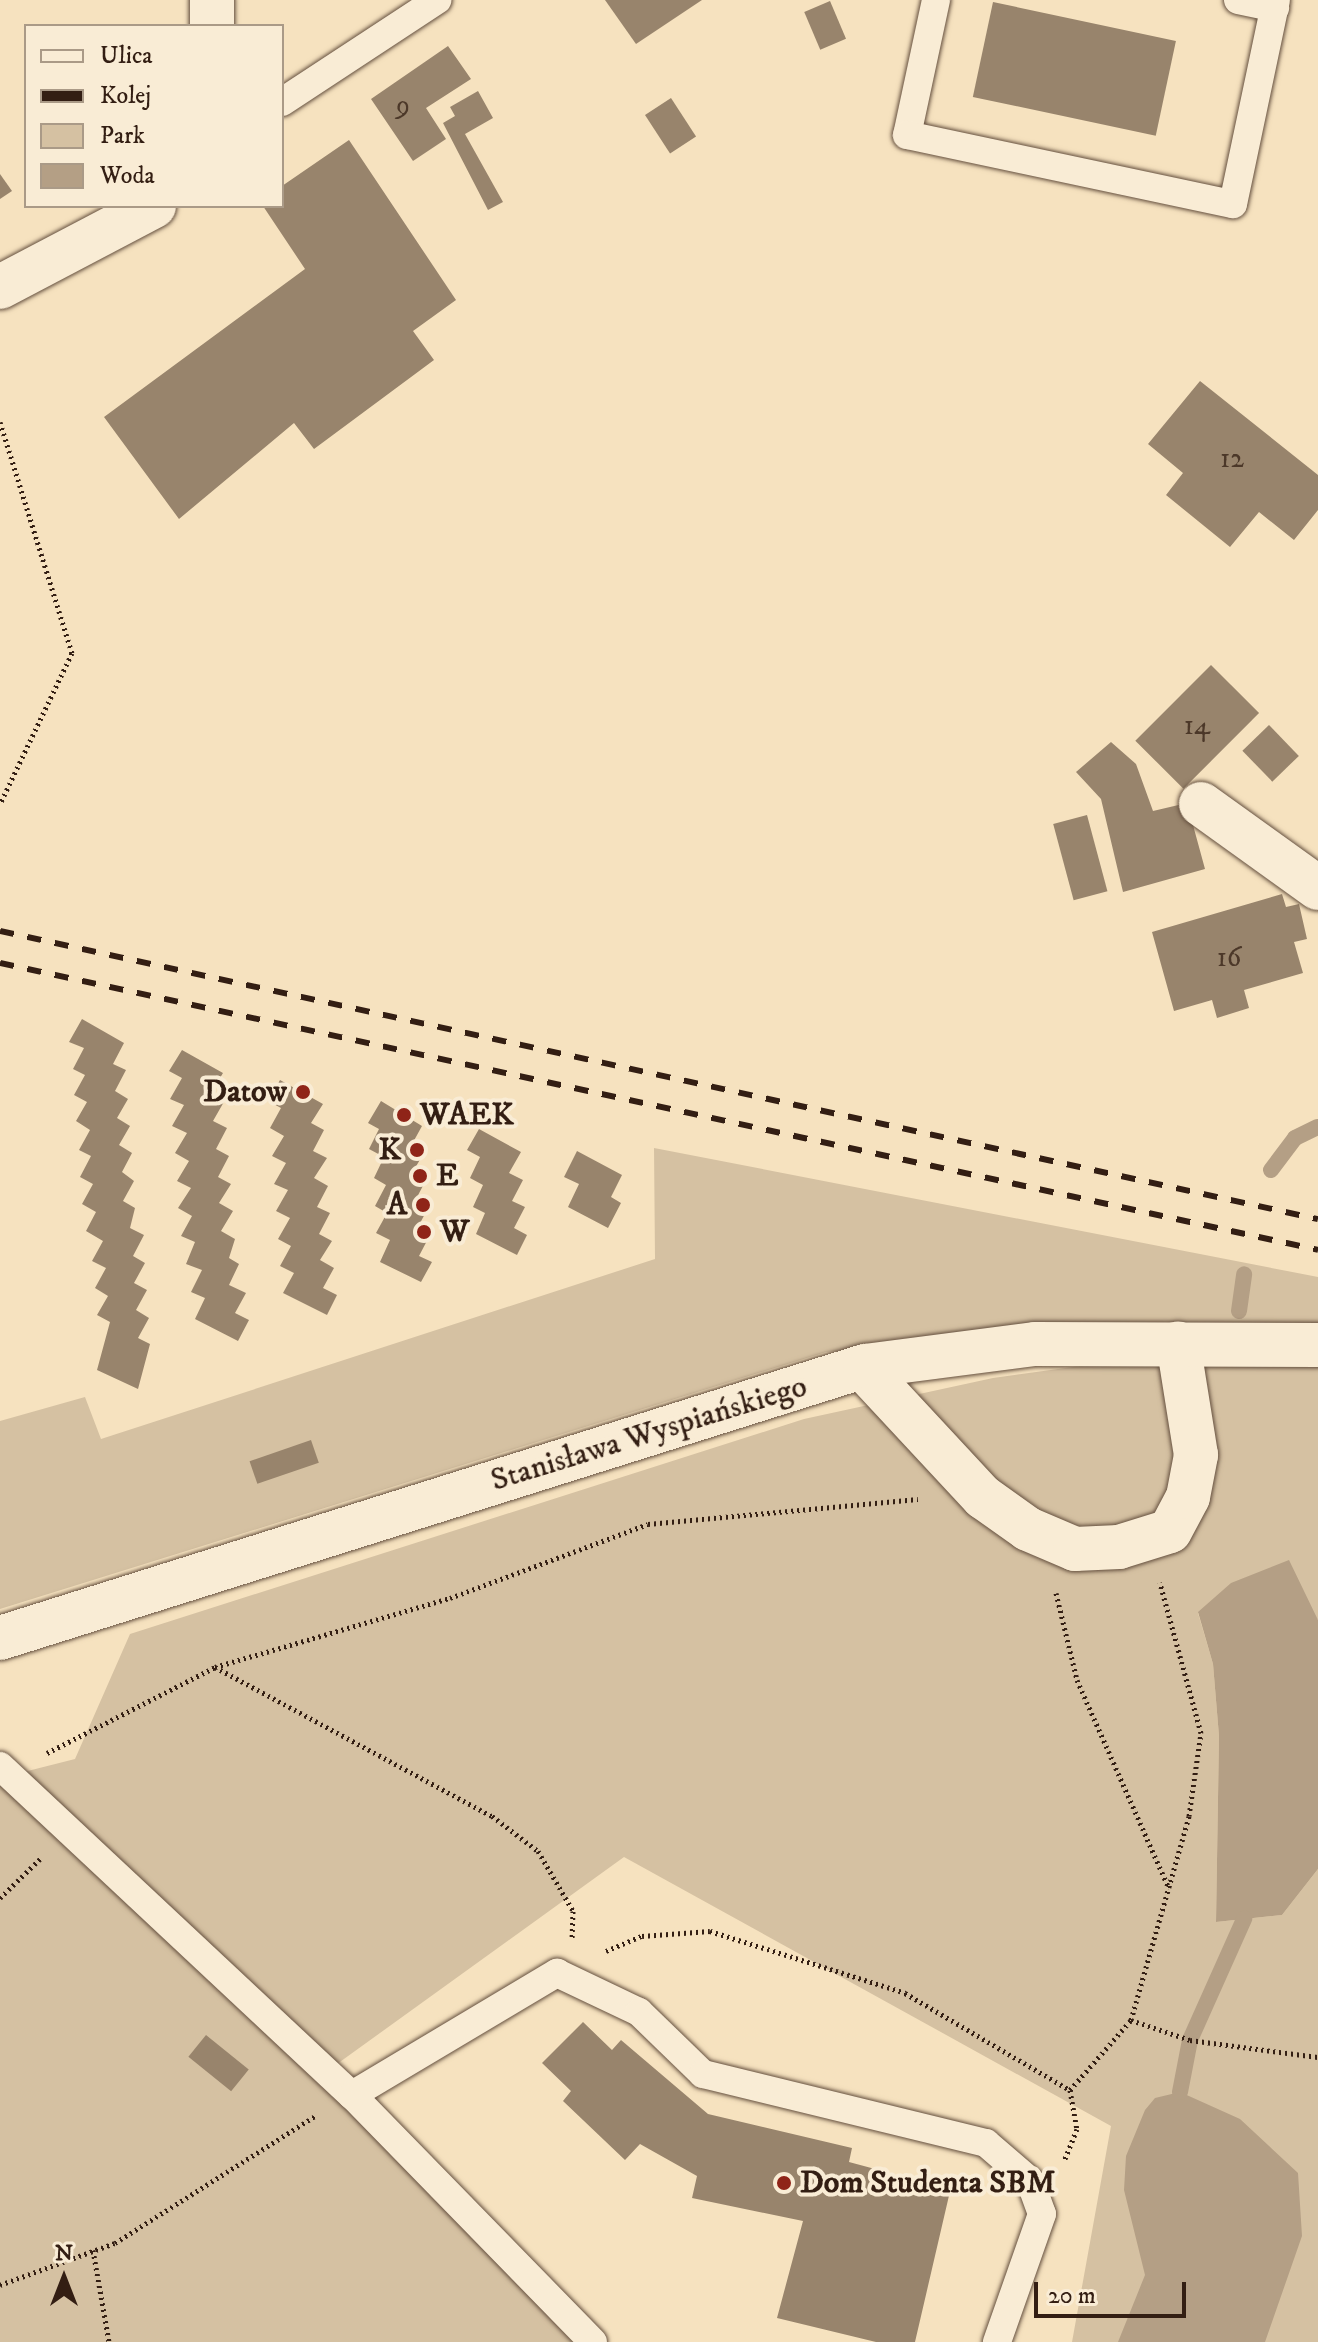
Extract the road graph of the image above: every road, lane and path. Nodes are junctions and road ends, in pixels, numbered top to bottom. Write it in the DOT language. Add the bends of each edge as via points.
graph roads {
  1 [pos="212,0"];
  2 [pos="437,0"];
  3 [pos="936,0"];
  4 [pos="1238,0"];
  5 [pos="1276,4"];
  6 [pos="212,24"];
  7 [pos="284,101"];
  8 [pos="150,208"];
  9 [pos="0,287"];
  10 [pos="0,422"];
  11 [pos="0,804"];
  12 [pos="1201,804"];
  13 [pos="1318,888"];
  14 [pos="1178,1343"];
  15 [pos="1318,1345"];
  16 [pos="862,1367"];
  17 [pos="971,1484"];
  18 [pos="1035,1532"];
  19 [pos="1149,1543"];
  20 [pos="0,1638"];
  21 [pos="215,1667"];
  22 [pos="4,1770"];
  23 [pos="70,1831"];
  24 [pos="1170,1891"];
  25 [pos="0,1898"];
  26 [pos="589,1959"];
  27 [pos="557,1973"];
  28 [pos="1131,2020"];
  29 [pos="1318,2057"];
  30 [pos="1070,2090"];
  31 [pos="352,2095"];
  32 [pos="1042,2214"];
  33 [pos="93,2250"];
  34 [pos="0,2285"];
  35 [pos="109,2342"];
  36 [pos="593,2342"];
  37 [pos="997,2342"];
  1 -- 6 [label="street"];
  2 -- 7 [label="lane"];
  3 -- 5 [label="lane" via="907,135 1233,204"];
  4 -- 5 [label="lane"];
  8 -- 9 [label="street"];
  10 -- 11 [label="path" via="72,653"];
  12 -- 13 [label="street"];
  14 -- 15 [label="street, Stanisława Wyspiańskiego"];
  14 -- 16 [label="street, Stanisława Wyspiańskiego" via="1035,1344"];
  14 -- 19 [label="street" via="1196,1455 1176,1519"];
  16 -- 17 [label="street"];
  16 -- 20 [label="street, Stanisława Wyspiańskiego"];
  17 -- 18 [label="street"];
  17 -- 21 [label="path" via="918,1499 648,1524 450,1598"];
  18 -- 19 [label="street" via="1075,1549"];
  18 -- 24 [label="path" via="1077,1680"];
  19 -- 24 [label="path" via="1201,1733"];
  21 -- 22 [label="path"];
  21 -- 26 [label="path" via="492,1816 538,1851 573,1911 572,1946"];
  22 -- 23 [label="lane"];
  23 -- 25 [label="path"];
  23 -- 31 [label="lane"];
  24 -- 28 [label="path"];
  26 -- 27 [label="path"];
  26 -- 30 [label="path" via="642,1936 710,1931 905,1993"];
  27 -- 31 [label="lane"];
  27 -- 32 [label="lane" via="639,2012 703,2074 986,2143 1030,2181"];
  28 -- 29 [label="path" via="1190,2040"];
  28 -- 30 [label="path"];
  30 -- 32 [label="path" via="1077,2129"];
  31 -- 33 [label="path"];
  31 -- 36 [label="lane"];
  32 -- 37 [label="lane"];
  33 -- 34 [label="path"];
  33 -- 35 [label="path"];
}
